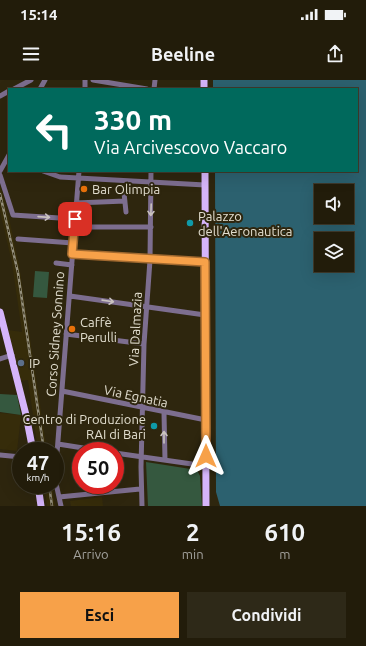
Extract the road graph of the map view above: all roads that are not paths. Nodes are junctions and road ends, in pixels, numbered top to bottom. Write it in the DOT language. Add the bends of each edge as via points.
graph roads {
  1 [pos="31,80"];
  2 [pos="45,80"];
  3 [pos="93,80"];
  4 [pos="16,88"];
  5 [pos="40,88"];
  6 [pos="141,88"];
  7 [pos="8,158"];
  8 [pos="0,172"];
  9 [pos="46,172"];
  10 [pos="79,172"];
  11 [pos="151,172"];
  12 [pos="204,172"];
  13 [pos="0,175"];
  14 [pos="78,179"];
  15 [pos="152,183"];
  16 [pos="205,185"];
  17 [pos="124,194"];
  18 [pos="125,201"];
  19 [pos="76,203"];
  20 [pos="126,212"];
  21 [pos="75,219"];
  22 [pos="74,227"];
  23 [pos="151,227"];
  24 [pos="18,239"];
  25 [pos="73,243"];
  26 [pos="72,254"];
  27 [pos="150,260"];
  28 [pos="205,262"];
  29 [pos="56,263"];
  30 [pos="72,265"];
  31 [pos="70,296"];
  32 [pos="146,306"];
  33 [pos="0,312"];
  34 [pos="205,315"];
  35 [pos="66,334"];
  36 [pos="144,344"];
  37 [pos="12,356"];
  38 [pos="0,359"];
  39 [pos="62,391"];
  40 [pos="143,409"];
  41 [pos="164,413"];
  42 [pos="206,420"];
  43 [pos="31,442"];
  44 [pos="58,442"];
  45 [pos="124,454"];
  46 [pos="0,455"];
  47 [pos="12,456"];
  48 [pos="141,457"];
  49 [pos="165,460"];
  50 [pos="206,466"];
  51 [pos="140,489"];
  52 [pos="206,490"];
  53 [pos="39,494"];
  54 [pos="58,494"];
  55 [pos="59,498"];
  56 [pos="41,506"];
  57 [pos="61,506"];
  58 [pos="142,506"];
  59 [pos="206,506"];
  60 [pos="210,506"];
  1 -- 4 [label="street"];
  2 -- 5 [label="street"];
  3 -- 6 [label="street"];
  7 -- 8 [label="street"];
  9 -- 14 [label="street"];
  10 -- 14 [label="street, Corso Sidney Sonnino"];
  11 -- 15 [label="street, Via Dalmazia"];
  12 -- 16 [label="main road"];
  13 -- 21 [label="street, one-way" via="13,214"];
  14 -- 15 [label="street"];
  14 -- 19 [label="street, Corso Sidney Sonnino"];
  15 -- 16 [label="street"];
  15 -- 23 [label="street, Via Dalmazia, one-way"];
  16 -- 28 [label="main road"];
  17 -- 18 [label="street"];
  18 -- 19 [label="street"];
  18 -- 20 [label="street"];
  19 -- 21 [label="street, Corso Sidney Sonnino"];
  21 -- 22 [label="street, Corso Sidney Sonnino"];
  22 -- 23 [label="street"];
  22 -- 25 [label="street, Corso Sidney Sonnino"];
  23 -- 27 [label="street, Via Dalmazia"];
  24 -- 25 [label="street"];
  25 -- 26 [label="street, Corso Sidney Sonnino"];
  26 -- 27 [label="street"];
  26 -- 30 [label="street, Corso Sidney Sonnino"];
  27 -- 28 [label="street"];
  27 -- 32 [label="street, Via Dalmazia"];
  28 -- 34 [label="main road"];
  29 -- 30 [label="street"];
  30 -- 31 [label="street, Corso Sidney Sonnino"];
  31 -- 32 [label="street, one-way"];
  31 -- 35 [label="street, Corso Sidney Sonnino"];
  32 -- 34 [label="street"];
  32 -- 36 [label="street, Via Dalmazia"];
  33 -- 37 [label="main road"];
  34 -- 42 [label="main road"];
  35 -- 36 [label="street"];
  35 -- 39 [label="street, Corso Sidney Sonnino"];
  36 -- 40 [label="street, Via Dalmazia"];
  37 -- 38 [label="street"];
  37 -- 43 [label="main road"];
  39 -- 40 [label="street, Via Egnatia"];
  39 -- 44 [label="street, Corso Sidney Sonnino"];
  40 -- 41 [label="street, Via Egnatia"];
  40 -- 48 [label="street, Via Dalmazia"];
  41 -- 42 [label="street, Via Egnatia"];
  49 -- 41 [label="street, one-way"];
  42 -- 50 [label="main road"];
  45 -- 48 [label="street"];
  46 -- 47 [label="street"];
  48 -- 49 [label="street"];
  48 -- 51 [label="street, Via Dalmazia"];
  49 -- 50 [label="street"];
  50 -- 52 [label="main road"];
  51 -- 55 [label="street"];
  51 -- 58 [label="street, Via Dalmazia"];
  52 -- 59 [label="main road"];
  52 -- 60 [label="main road"];
  53 -- 56 [label="main road"];
  54 -- 55 [label="street, Corso Sidney Sonnino"];
  55 -- 57 [label="street, Corso Sidney Sonnino"];
}
